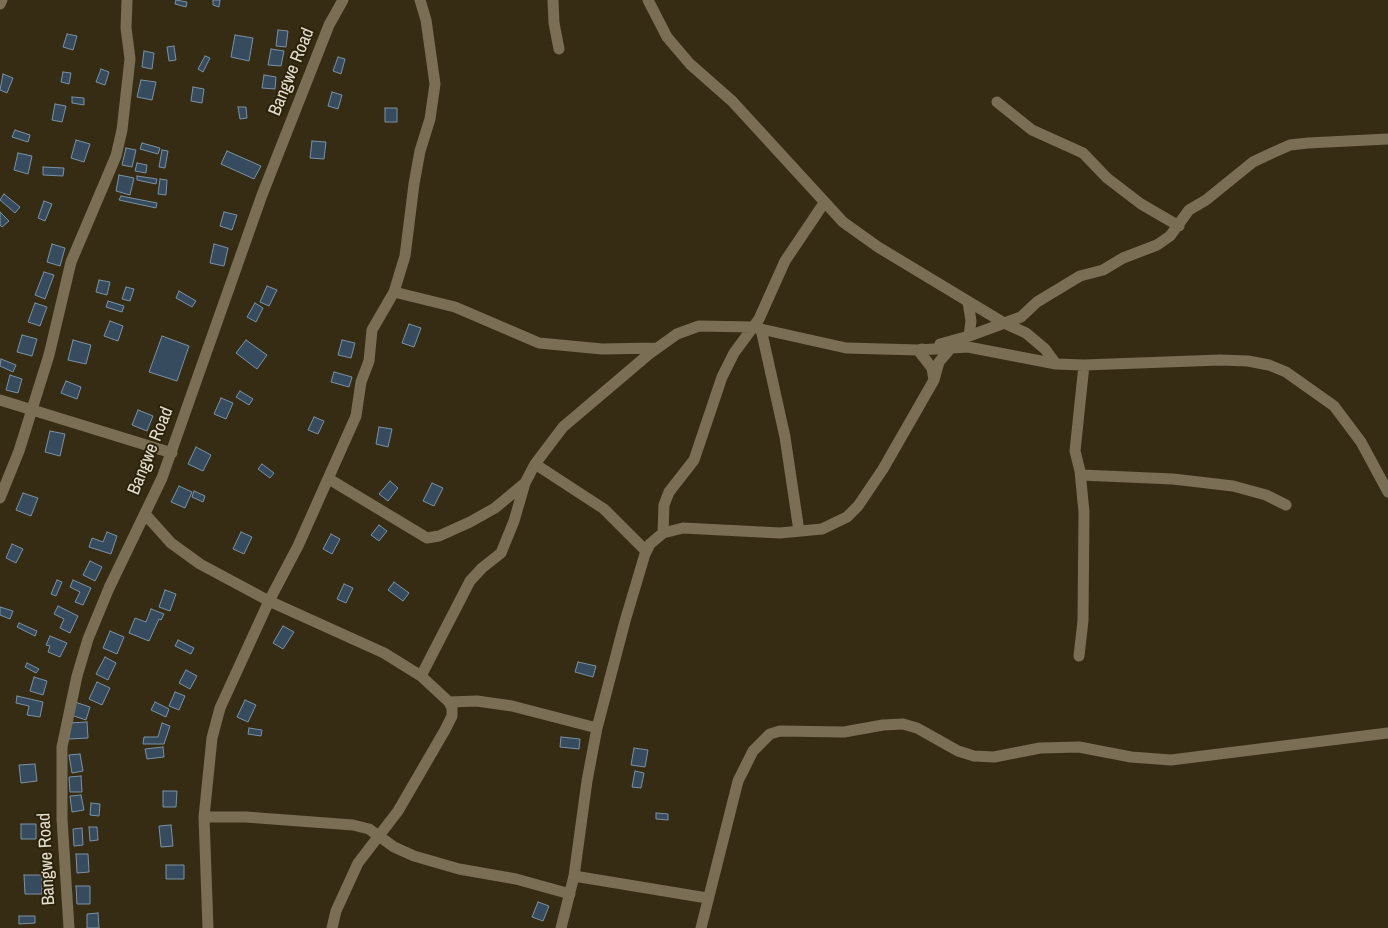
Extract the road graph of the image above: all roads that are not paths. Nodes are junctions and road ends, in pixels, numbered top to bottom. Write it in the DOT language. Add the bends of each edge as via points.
graph roads {
  1 [pos="2,0"];
  2 [pos="128,0"];
  3 [pos="342,0"];
  4 [pos="420,0"];
  5 [pos="554,0"];
  6 [pos="648,0"];
  7 [pos="0,4"];
  8 [pos="559,49"];
  9 [pos="997,102"];
  10 [pos="1388,139"];
  11 [pos="824,203"];
  12 [pos="1179,226"];
  13 [pos="394,292"];
  14 [pos="968,302"];
  15 [pos="1004,323"];
  16 [pos="756,328"];
  17 [pos="969,336"];
  18 [pos="657,348"];
  19 [pos="951,348"];
  20 [pos="918,350"];
  21 [pos="1056,364"];
  22 [pos="1084,365"];
  23 [pos="934,380"];
  24 [pos="0,400"];
  25 [pos="32,411"];
  26 [pos="172,453"];
  27 [pos="535,464"];
  28 [pos="1081,475"];
  29 [pos="329,479"];
  30 [pos="525,483"];
  31 [pos="1388,492"];
  32 [pos="0,498"];
  33 [pos="1286,505"];
  34 [pos="145,514"];
  35 [pos="799,531"];
  36 [pos="663,533"];
  37 [pos="646,551"];
  38 [pos="269,601"];
  39 [pos="1079,656"];
  40 [pos="421,676"];
  41 [pos="448,702"];
  42 [pos="597,728"];
  43 [pos="1388,732"];
  44 [pos="204,817"];
  45 [pos="379,835"];
  46 [pos="574,876"];
  47 [pos="570,894"];
  48 [pos="707,898"];
  49 [pos="69,928"];
  50 [pos="208,928"];
  51 [pos="332,928"];
  52 [pos="562,928"];
  53 [pos="701,928"];
  1 -- 7 [label="street"];
  2 -- 25 [label="street" via="126,28 130,59 116,156 71,262"];
  3 -- 26 [label="street, Bangwe Road" via="262,195"];
  4 -- 13 [label="street" via="426,20 434,94 418,160 405,256"];
  5 -- 8 [label="street"];
  6 -- 11 [label="street" via="667,36 690,64 732,101"];
  9 -- 12 [label="street" via="1032,130 1083,153 1107,178 1141,204"];
  10 -- 12 [label="street" via="1290,145 1238,172 1190,210"];
  11 -- 14 [label="street" via="843,222 878,247"];
  11 -- 16 [label="street" via="785,261"];
  12 -- 15 [label="street" via="1157,245 1103,270 1080,276 1037,302 1021,317"];
  13 -- 18 [label="street" via="455,307 539,343 602,349"];
  13 -- 29 [label="street" via="372,330 369,361 356,416"];
  14 -- 15 [label="street"];
  14 -- 17 [label="street"];
  15 -- 17 [label="street"];
  15 -- 21 [label="street" via="1026,333"];
  16 -- 18 [label="street" via="699,326 677,334"];
  16 -- 20 [label="street" via="846,348"];
  16 -- 35 [label="street" via="785,437"];
  16 -- 36 [label="street" via="722,377 694,460 669,492 664,504"];
  17 -- 20 [label="street"];
  18 -- 27 [label="street" via="562,427"];
  19 -- 20 [label="street"];
  19 -- 21 [label="street" via="968,347"];
  19 -- 23 [label="street" via="938,362"];
  20 -- 23 [label="street" via="932,368"];
  21 -- 22 [label="street"];
  22 -- 28 [label="street" via="1075,451"];
  22 -- 31 [label="street" via="1239,360 1269,365 1286,372 1334,406 1362,442"];
  23 -- 35 [label="street" via="858,506 847,517 822,529"];
  24 -- 25 [label="street"];
  25 -- 26 [label="street"];
  25 -- 32 [label="street"];
  26 -- 34 [label="street, Bangwe Road"];
  27 -- 30 [label="street"];
  27 -- 37 [label="street" via="604,510"];
  28 -- 33 [label="street" via="1173,479 1233,486 1266,495"];
  28 -- 39 [label="street" via="1084,582"];
  29 -- 30 [label="street" via="427,538 470,522 495,508"];
  29 -- 38 [label="street"];
  30 -- 40 [label="street" via="501,553 470,582"];
  34 -- 38 [label="street" via="183,553"];
  34 -- 49 [label="street, Bangwe Road" via="88,639 62,747 62,819"];
  35 -- 36 [label="street" via="683,528"];
  36 -- 37 [label="street"];
  37 -- 42 [label="street"];
  38 -- 40 [label="street" via="384,653"];
  38 -- 44 [label="street" via="220,708 208,764"];
  40 -- 41 [label="street"];
  41 -- 42 [label="street" via="512,706"];
  41 -- 45 [label="street" via="452,716 445,730 398,811"];
  42 -- 46 [label="street"];
  43 -- 48 [label="street" via="1259,750 1154,760 1079,747 1040,748 994,757 974,756 902,724 883,724 844,732 780,731 760,742 738,781"];
  44 -- 45 [label="street" via="353,825 369,828"];
  44 -- 50 [label="street"];
  45 -- 47 [label="street" via="394,848 414,856"];
  45 -- 51 [label="street" via="347,884"];
  46 -- 47 [label="street"];
  46 -- 48 [label="street"];
  47 -- 52 [label="street"];
  48 -- 53 [label="street"];
}
